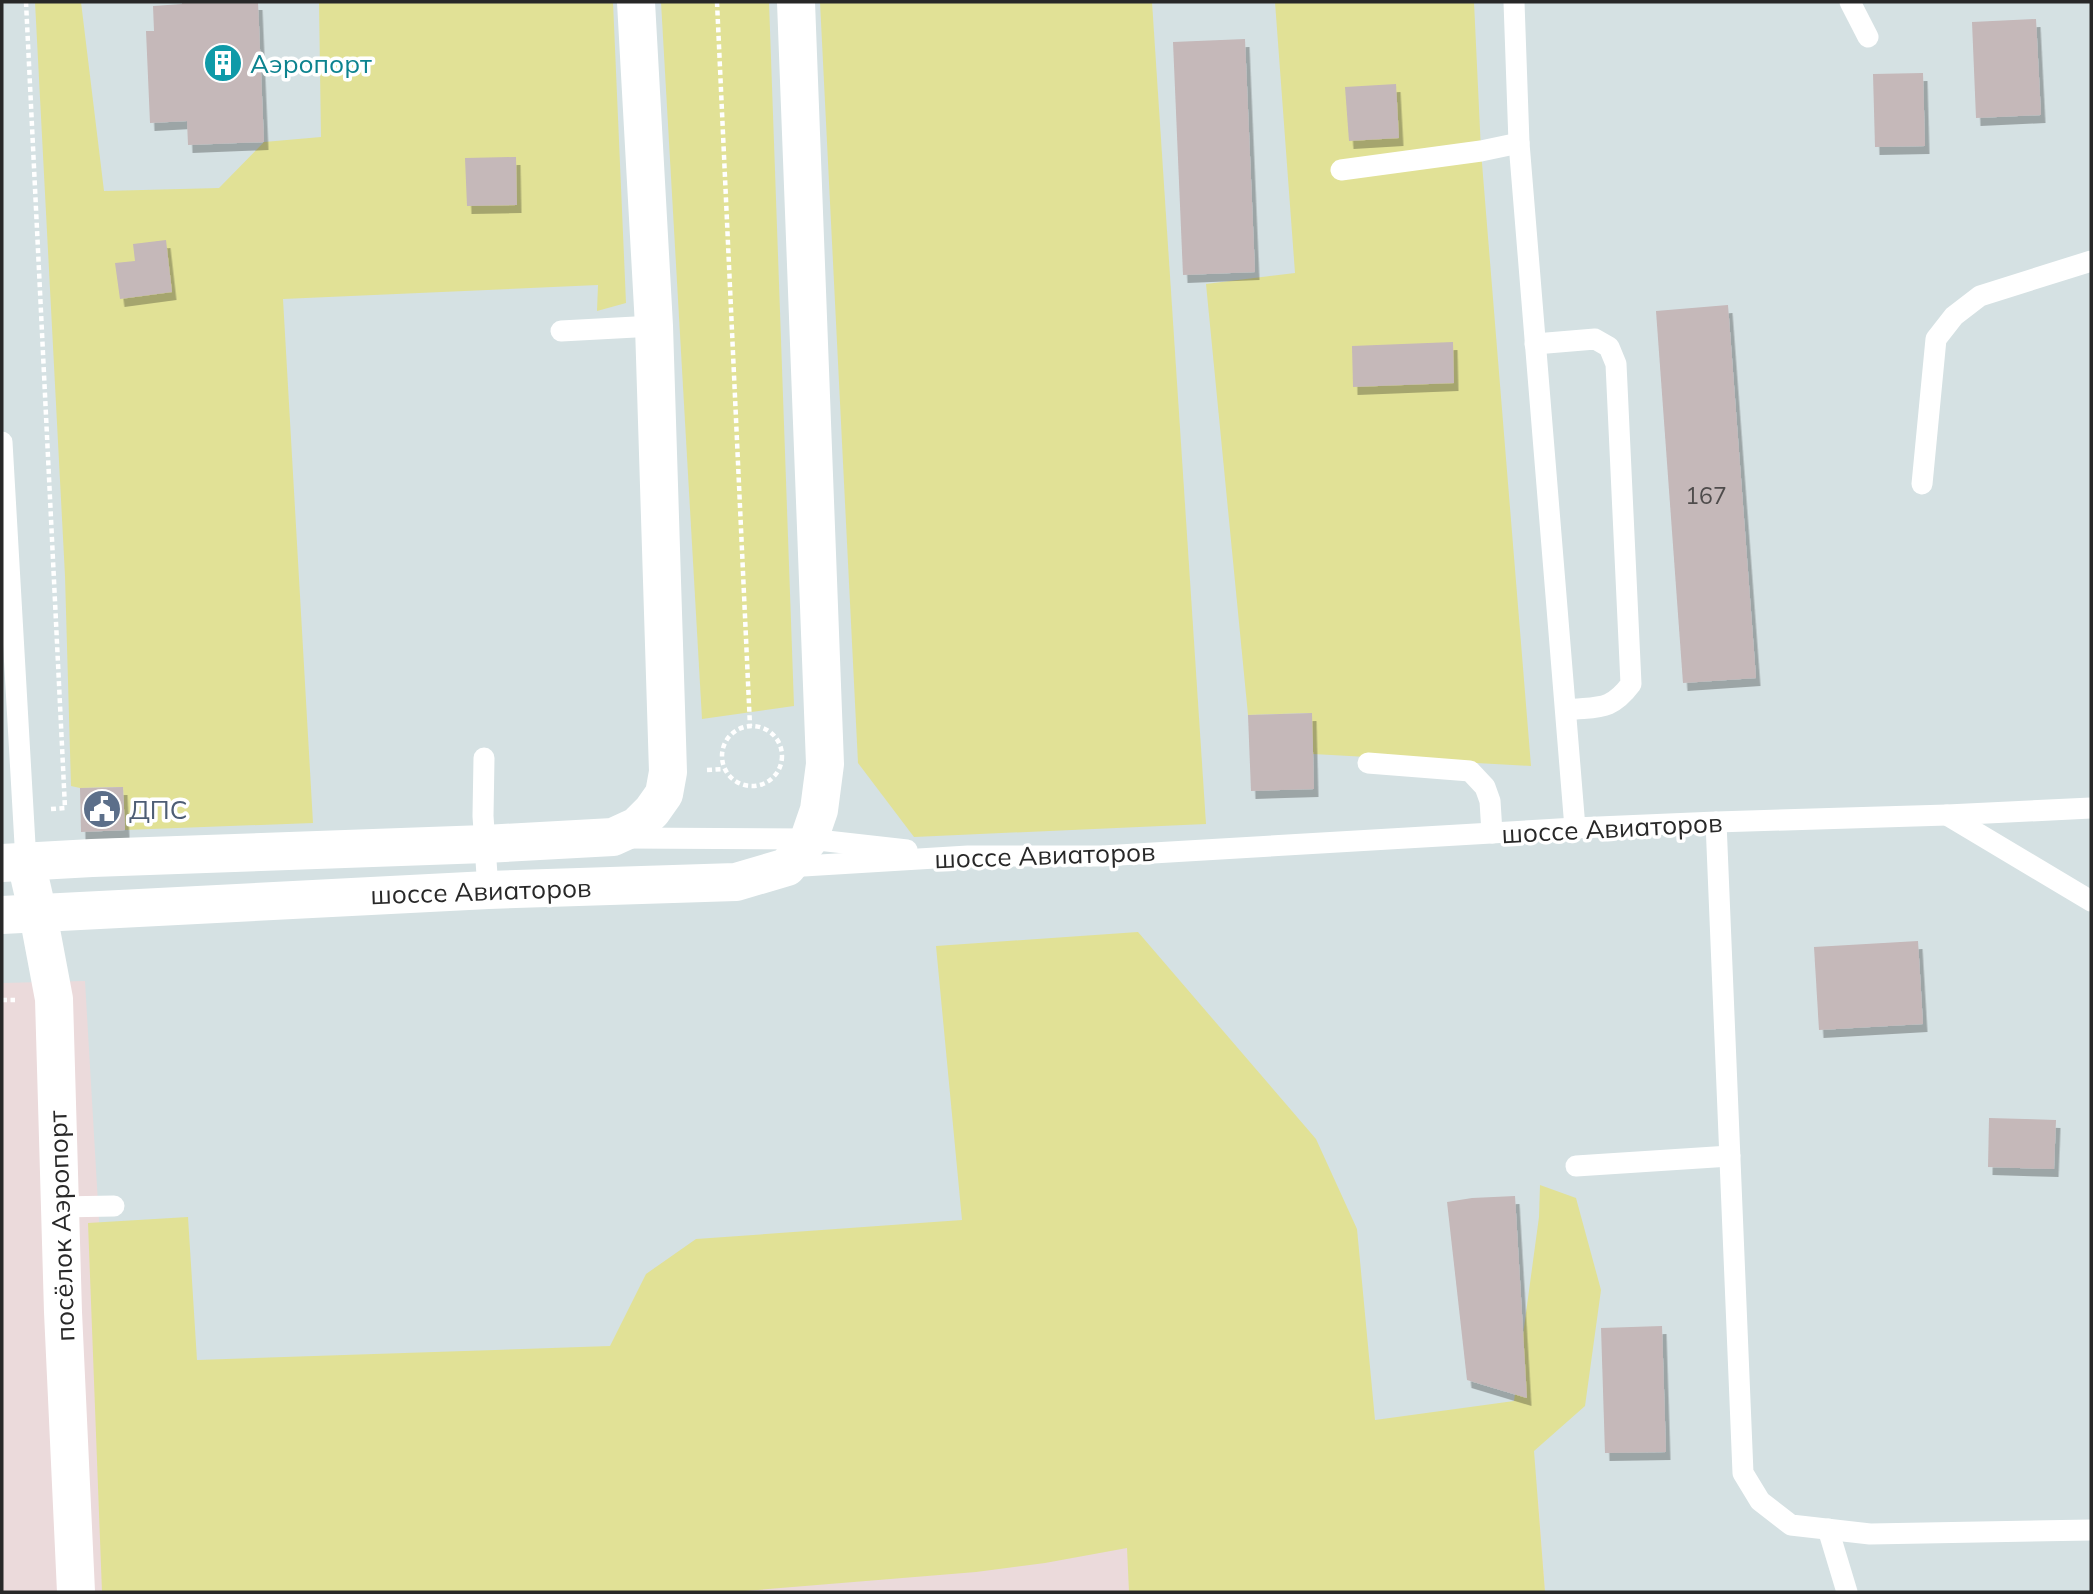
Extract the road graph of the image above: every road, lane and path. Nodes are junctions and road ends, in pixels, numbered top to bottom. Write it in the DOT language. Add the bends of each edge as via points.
graph roads {
  1 [pos="26,2"];
  2 [pos="636,2"];
  3 [pos="717,2"];
  4 [pos="796,2"];
  5 [pos="1514,2"];
  6 [pos="1850,2"];
  7 [pos="1868,37"];
  8 [pos="1519,143"];
  9 [pos="1341,170"];
  10 [pos="2091,261"];
  11 [pos="654,326"];
  12 [pos="561,331"];
  13 [pos="1535,344"];
  14 [pos="2,442"];
  15 [pos="1922,484"];
  16 [pos="1566,710"];
  17 [pos="750,726"];
  18 [pos="484,758"];
  19 [pos="1368,763"];
  20 [pos="65,808"];
  21 [pos="2091,808"];
  22 [pos="1947,815"];
  23 [pos="1716,822"];
  24 [pos="1575,828"];
  25 [pos="1492,833"];
  26 [pos="613,837"];
  27 [pos="485,844"];
  28 [pos="798,853"];
  29 [pos="968,856"];
  30 [pos="14,863"];
  31 [pos="488,890"];
  32 [pos="2091,901"];
  33 [pos="20,915"];
  34 [pos="1730,1156"];
  35 [pos="1576,1166"];
  36 [pos="114,1206"];
  37 [pos="60,1207"];
  38 [pos="1828,1529"];
  39 [pos="2091,1531"];
  40 [pos="76,1592"];
  41 [pos="1847,1592"];
  1 -- 20 [label="path"];
  2 -- 11 [label="street"];
  3 -- 17 [label="path"];
  4 -- 28 [label="street" via="825,764 819,810"];
  5 -- 8 [label="lane"];
  6 -- 7 [label="lane"];
  8 -- 9 [label="lane"];
  8 -- 13 [label="lane"];
  10 -- 15 [label="lane" via="1980,296 1954,316 1936,339"];
  11 -- 12 [label="lane"];
  11 -- 26 [label="street" via="668,772 664,794 652,811 636,826"];
  13 -- 16 [label="lane"];
  13 -- 16 [label="lane" via="1595,339 1609,346 1616,364 1630,684 1608,705"];
  14 -- 30 [label="lane"];
  16 -- 24 [label="lane"];
  17 -- 17 [label="path" via="726,740 722,759 730,777 758,786 775,775 782,757 769,731"];
  18 -- 27 [label="lane"];
  19 -- 25 [label="lane" via="1470,771 1485,787 1490,801"];
  21 -- 22 [label="lane, шоссе Авиаторов"];
  22 -- 23 [label="lane, шоссе Авиаторов"];
  22 -- 32 [label="lane"];
  23 -- 24 [label="lane, шоссе Авиаторов"];
  23 -- 34 [label="lane"];
  24 -- 25 [label="lane, шоссе Авиаторов"];
  25 -- 29 [label="lane, шоссе Авиаторов" via="1102,856"];
  26 -- 27 [label="street, шоссе Авиаторов"];
  26 -- 28 [label="lane"];
  27 -- 30 [label="street, шоссе Авиаторов"];
  27 -- 31 [label="lane"];
  28 -- 29 [label="lane, шоссе Авиаторов"];
  28 -- 29 [label="lane"];
  28 -- 31 [label="street, шоссе Авиаторов" via="736,882"];
  30 -- 33 [label="street, посёлок Аэропорт"];
  31 -- 33 [label="street, шоссе Авиаторов"];
  33 -- 37 [label="street, посёлок Аэропорт" via="54,999"];
  34 -- 35 [label="lane"];
  34 -- 38 [label="lane" via="1743,1473 1760,1501 1791,1525"];
  36 -- 37 [label="lane"];
  37 -- 40 [label="street, посёлок Аэропорт"];
  38 -- 39 [label="lane" via="1870,1534"];
  38 -- 41 [label="lane"];
}
